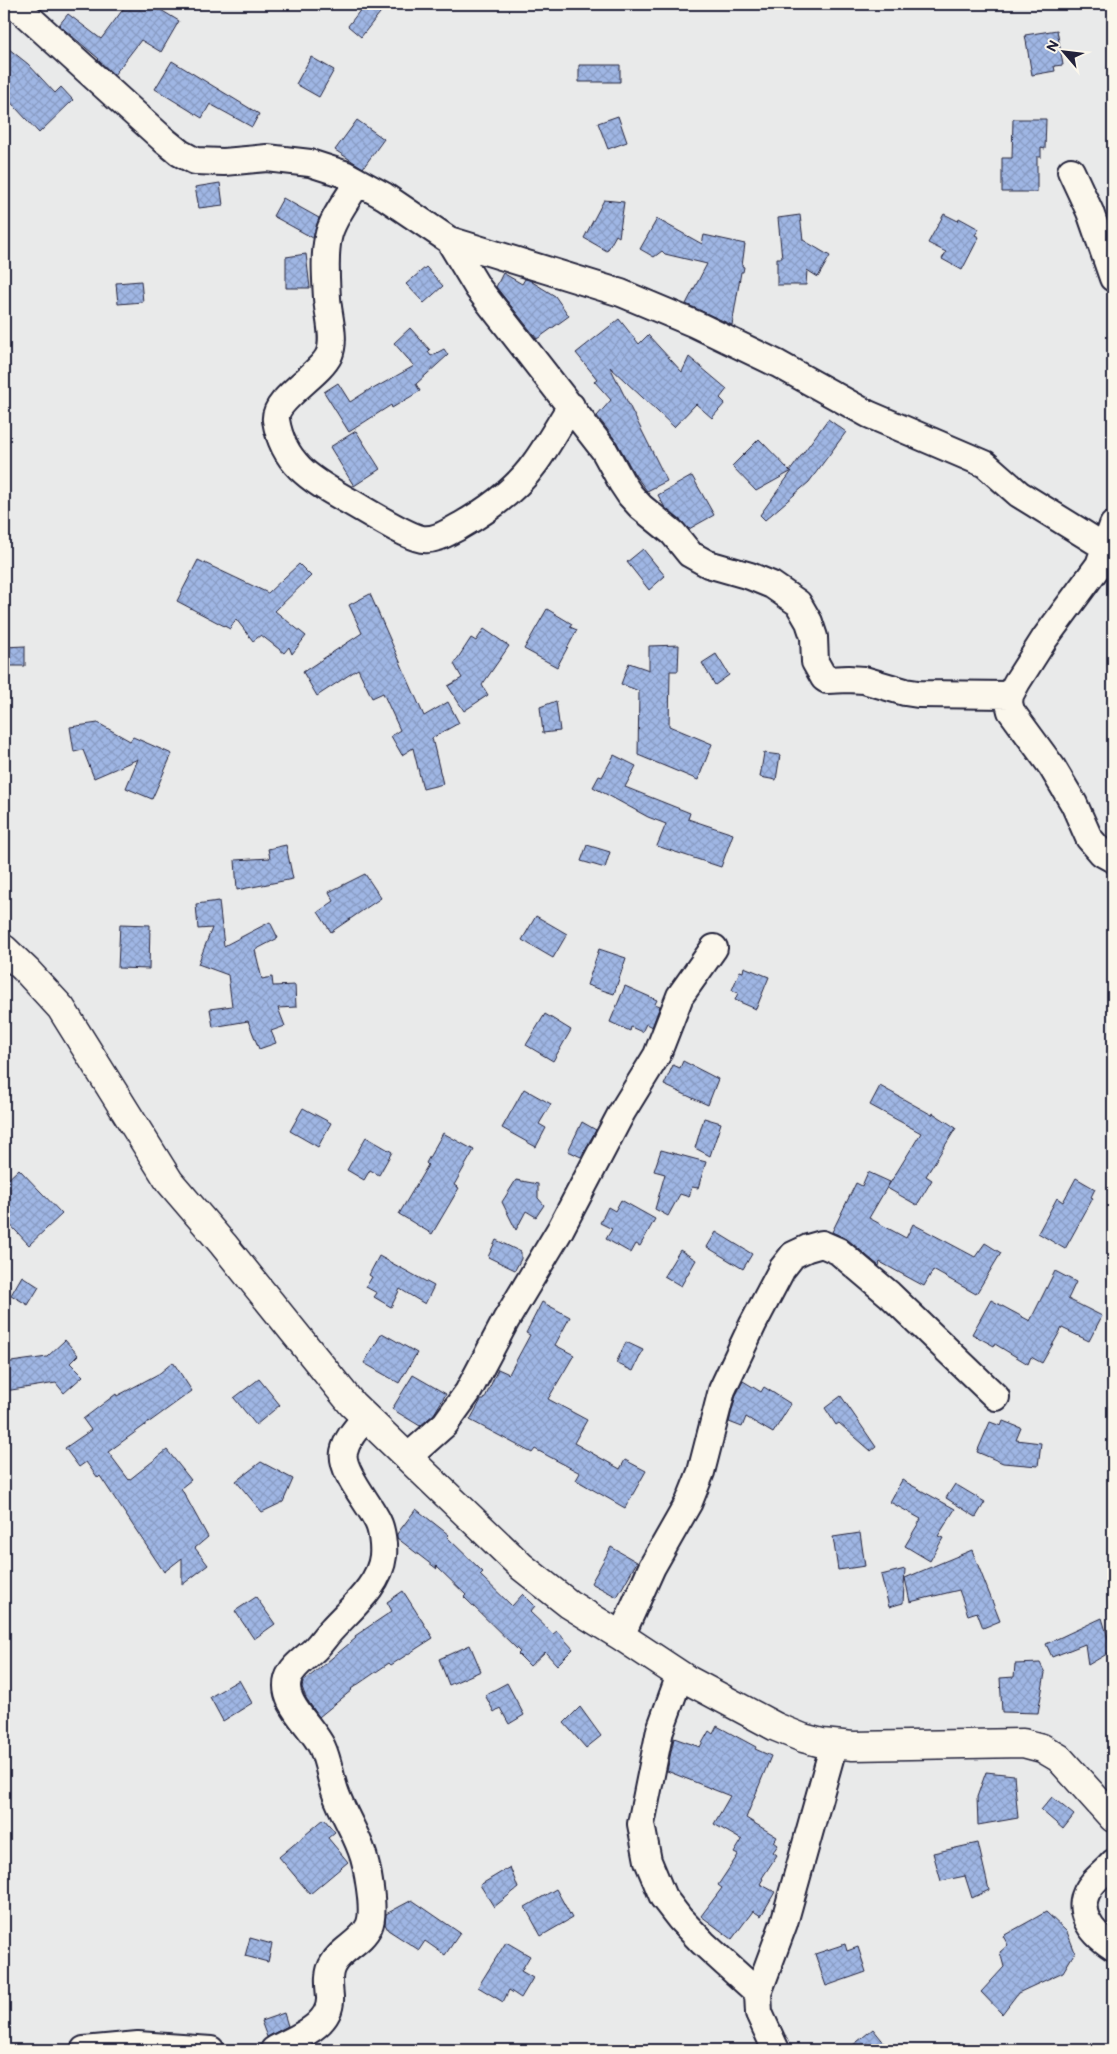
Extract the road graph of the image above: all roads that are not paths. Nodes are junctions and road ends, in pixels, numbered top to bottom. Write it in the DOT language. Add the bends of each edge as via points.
graph roads {
  1 [pos="14,4"];
  2 [pos="1071,171"];
  3 [pos="358,182"];
  4 [pos="449,240"];
  5 [pos="1113,278"];
  6 [pos="571,406"];
  7 [pos="1111,542"];
  8 [pos="1010,695"];
  9 [pos="1113,859"];
  10 [pos="714,948"];
  11 [pos="4,950"];
  12 [pos="996,1398"];
  13 [pos="366,1418"];
  14 [pos="408,1457"];
  15 [pos="621,1636"];
  16 [pos="680,1675"];
  17 [pos="834,1744"];
  18 [pos="1113,1818"];
  19 [pos="1113,1864"];
  20 [pos="1113,1947"];
  21 [pos="758,1993"];
  22 [pos="84,2050"];
  23 [pos="211,2050"];
  24 [pos="274,2050"];
  25 [pos="776,2050"];
  1 -- 3 [label="street" via="164,140 195,161 267,158 310,163"];
  2 -- 5 [label="street" via="1090,212"];
  3 -- 4 [label="street"];
  3 -- 6 [label="street" via="328,237 330,354 319,369 281,403 275,417 284,448 299,469 318,484 400,529 421,538 440,537 481,513 515,486 535,464"];
  4 -- 6 [label="street" via="478,288"];
  4 -- 7 [label="street" via="621,293 695,324 778,364 868,414 985,464 1020,494"];
  6 -- 8 [label="street" via="604,450 630,495 673,533 690,554 708,564 772,585 798,604 814,636 815,662 827,680 864,680 918,694"];
  7 -- 8 [label="street" via="1092,577 1045,638"];
  8 -- 9 [label="street" via="1010,711 1052,767 1089,838 1102,853"];
  10 -- 14 [label="street" via="680,996 657,1055 622,1112 560,1230 506,1320 468,1392 445,1424"];
  11 -- 13 [label="street" via="62,1008 169,1181"];
  12 -- 15 [label="street" via="889,1294 838,1251 822,1244 793,1256 782,1269 722,1390 701,1472 689,1502 652,1567"];
  13 -- 14 [label="street"];
  13 -- 24 [label="street" via="352,1433 344,1453 348,1472 379,1524 383,1556 377,1576 357,1603 293,1669 286,1692 289,1701 317,1738 330,1765 338,1799 361,1850 373,1913 369,1927 333,1962 329,1972 330,2005 322,2022"];
  14 -- 15 [label="street" via="522,1567 568,1604"];
  15 -- 16 [label="street"];
  16 -- 17 [label="street" via="776,1727 802,1738"];
  16 -- 21 [label="street" via="660,1730 641,1824 648,1861 663,1897 680,1919"];
  17 -- 18 [label="street" via="1023,1743 1042,1748 1058,1758"];
  17 -- 21 [label="street" via="784,1923"];
  19 -- 20 [label="street" via="1092,1884 1084,1913 1089,1927"];
  21 -- 25 [label="street" via="759,2013"];
  22 -- 23 [label="street" via="138,2045"];
}
